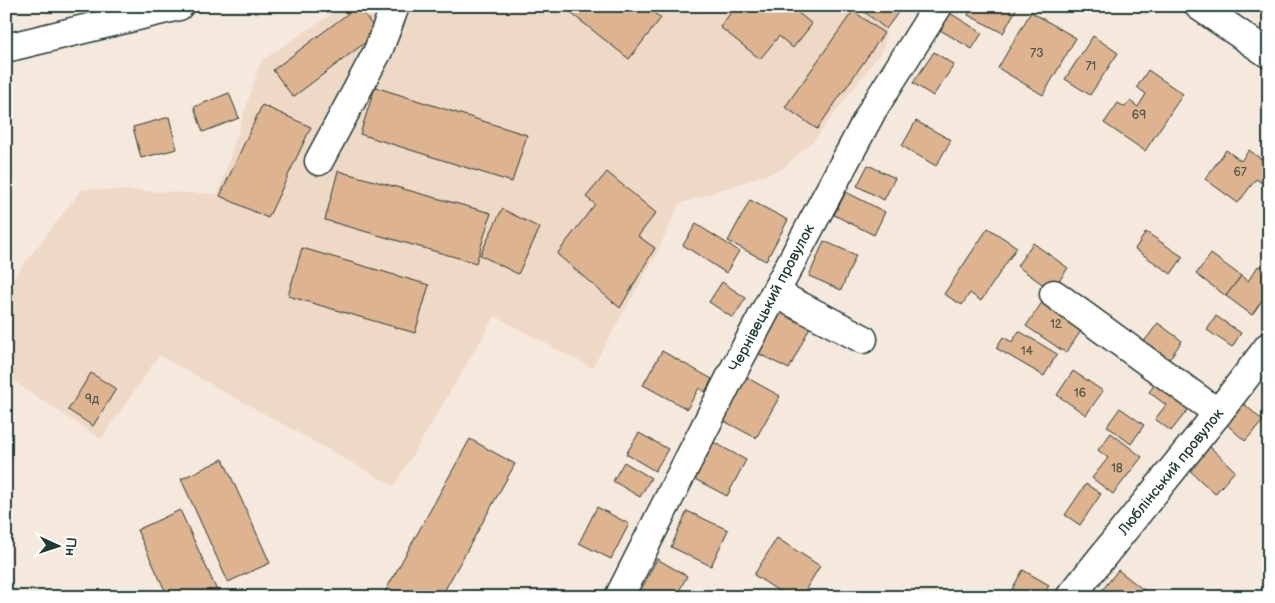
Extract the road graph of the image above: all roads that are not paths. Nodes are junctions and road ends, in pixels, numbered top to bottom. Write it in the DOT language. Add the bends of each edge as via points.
graph roads {
  1 [pos="179,6"];
  2 [pos="395,6"];
  3 [pos="938,6"];
  4 [pos="1199,6"];
  5 [pos="6,48"];
  6 [pos="1269,54"];
  7 [pos="319,161"];
  8 [pos="775,293"];
  9 [pos="1054,294"];
  10 [pos="863,339"];
  11 [pos="1269,346"];
  12 [pos="1218,413"];
  13 [pos="619,597"];
  14 [pos="1070,597"];
  1 -- 5 [label="street"];
  2 -- 7 [label="street" via="378,51"];
  3 -- 8 [label="street, Чернівецький провулок" via="872,109"];
  4 -- 6 [label="street"];
  8 -- 10 [label="street"];
  8 -- 13 [label="street, Чернівецький провулок"];
  9 -- 12 [label="street"];
  11 -- 12 [label="street, Люблінський провулок"];
  12 -- 14 [label="street, Люблінський провулок"];
}
